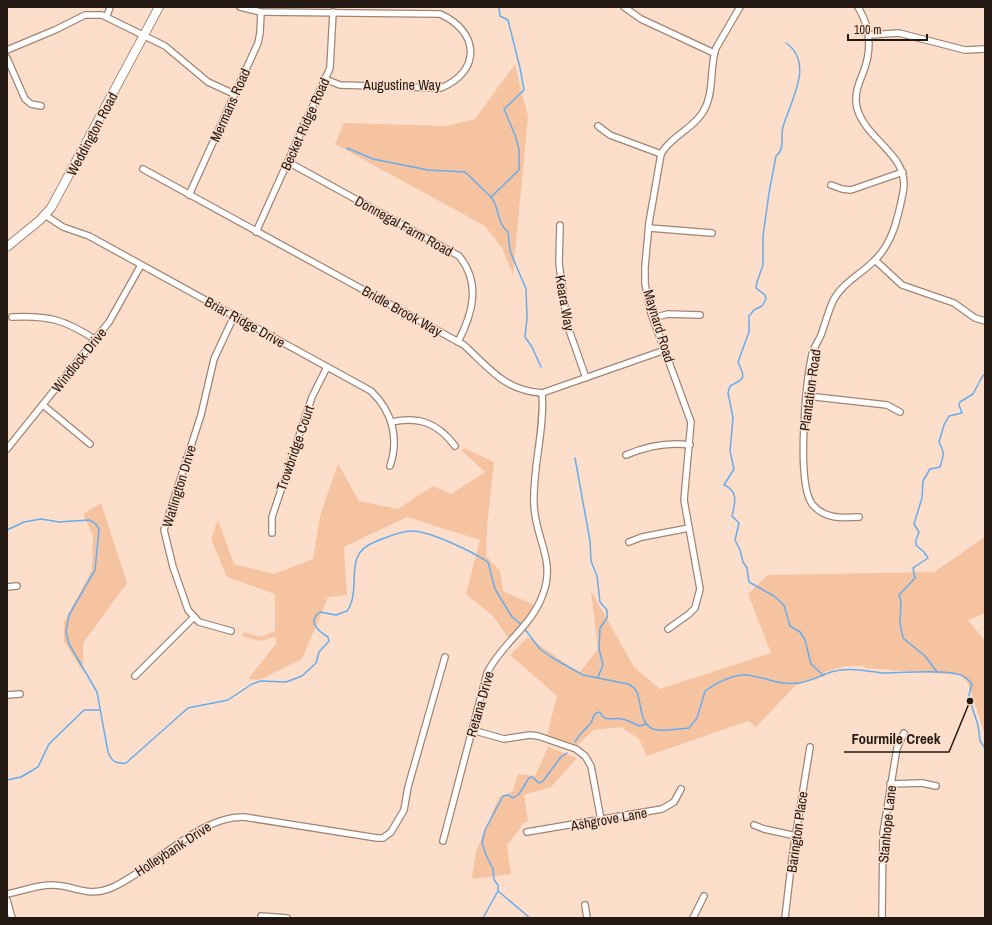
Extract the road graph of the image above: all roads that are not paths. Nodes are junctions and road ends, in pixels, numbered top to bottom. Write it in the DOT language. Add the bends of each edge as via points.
graph roads {
  1 [pos="110,7"];
  2 [pos="159,7"];
  3 [pos="240,7"];
  4 [pos="624,7"];
  5 [pos="740,7"];
  6 [pos="858,7"];
  7 [pos="261,12"];
  8 [pos="333,12"];
  9 [pos="107,16"];
  10 [pos="869,35"];
  11 [pos="144,36"];
  12 [pos="985,49"];
  13 [pos="7,50"];
  14 [pos="714,53"];
  15 [pos="7,58"];
  16 [pos="325,79"];
  17 [pos="234,94"];
  18 [pos="41,106"];
  19 [pos="598,126"];
  20 [pos="662,154"];
  21 [pos="288,162"];
  22 [pos="143,169"];
  23 [pos="902,172"];
  24 [pos="832,185"];
  25 [pos="189,195"];
  26 [pos="45,215"];
  27 [pos="560,225"];
  28 [pos="649,228"];
  29 [pos="256,232"];
  30 [pos="712,233"];
  31 [pos="7,247"];
  32 [pos="875,260"];
  33 [pos="141,265"];
  34 [pos="700,315"];
  35 [pos="234,316"];
  36 [pos="12,317"];
  37 [pos="653,318"];
  38 [pos="985,321"];
  39 [pos="96,340"];
  40 [pos="458,342"];
  41 [pos="665,350"];
  42 [pos="327,367"];
  43 [pos="586,378"];
  44 [pos="542,393"];
  45 [pos="808,396"];
  46 [pos="43,405"];
  47 [pos="900,412"];
  48 [pos="391,422"];
  49 [pos="90,444"];
  50 [pos="690,445"];
  51 [pos="455,446"];
  52 [pos="7,449"];
  53 [pos="626,455"];
  54 [pos="390,466"];
  55 [pos="859,517"];
  56 [pos="689,528"];
  57 [pos="272,533"];
  58 [pos="629,542"];
  59 [pos="17,586"];
  60 [pos="7,587"];
  61 [pos="194,617"];
  62 [pos="668,629"];
  63 [pos="231,631"];
  64 [pos="445,657"];
  65 [pos="135,676"];
  66 [pos="20,694"];
  67 [pos="7,695"];
  68 [pos="472,730"];
  69 [pos="904,733"];
  70 [pos="810,747"];
  71 [pos="890,784"];
  72 [pos="936,786"];
  73 [pos="681,789"];
  74 [pos="601,820"];
  75 [pos="754,825"];
  76 [pos="527,832"];
  77 [pos="796,836"];
  78 [pos="443,841"];
  79 [pos="7,894"];
  80 [pos="704,896"];
  81 [pos="7,900"];
  82 [pos="586,905"];
  83 [pos="262,916"];
  84 [pos="12,918"];
  85 [pos="288,918"];
  86 [pos="587,918"];
  87 [pos="693,918"];
  88 [pos="785,918"];
  89 [pos="882,918"];
  1 -- 9 [label="street"];
  2 -- 11 [label="main road, Weddington Road"];
  3 -- 7 [label="street, Augustine Way"];
  4 -- 14 [label="street" via="646,22"];
  5 -- 14 [label="street"];
  6 -- 10 [label="street, Plantation Road"];
  7 -- 8 [label="street, Augustine Way"];
  7 -- 17 [label="street, Mermans Road" via="258,43"];
  8 -- 16 [label="street, Becket Ridge Road" via="330,64"];
  8 -- 16 [label="street, Augustine Way" via="440,14 452,18 467,34 470,58 460,77 441,88 340,85"];
  9 -- 11 [label="street"];
  9 -- 13 [label="street" via="85,15"];
  10 -- 12 [label="street" via="899,33 965,50"];
  10 -- 23 [label="street, Plantation Road" via="868,58 857,91 857,107 865,124 897,161"];
  11 -- 17 [label="street" via="165,46 208,82"];
  11 -- 26 [label="main road, Weddington Road" via="76,165"];
  14 -- 20 [label="street" via="710,93 704,111"];
  15 -- 18 [label="street" via="25,99 31,104"];
  16 -- 21 [label="street, Becket Ridge Road"];
  17 -- 25 [label="street, Mermans Road"];
  19 -- 20 [label="street" via="610,135"];
  20 -- 28 [label="street, Maynard Road"];
  21 -- 29 [label="street, Becket Ridge Road"];
  21 -- 40 [label="street, Donnegal Farm Road" via="459,256 467,266 473,285 470,316"];
  22 -- 25 [label="street, Bridle Brook Way"];
  23 -- 24 [label="street" via="851,190"];
  23 -- 32 [label="street, Plantation Road" via="903,192 893,234"];
  25 -- 29 [label="street, Bridle Brook Way"];
  26 -- 31 [label="main road, Weddington Road"];
  26 -- 33 [label="street, Briar Ridge Drive" via="63,227 90,236"];
  27 -- 43 [label="street, Keara Way" via="558,263 567,324"];
  28 -- 30 [label="street"];
  28 -- 37 [label="street, Maynard Road" via="645,275"];
  29 -- 40 [label="street, Bridle Brook Way"];
  32 -- 38 [label="street" via="902,285 954,303 975,318"];
  32 -- 45 [label="street, Plantation Road" via="844,285 833,301 814,348"];
  33 -- 35 [label="street, Briar Ridge Drive"];
  33 -- 39 [label="street, Windlock Drive" via="114,314"];
  34 -- 37 [label="street" via="668,314"];
  35 -- 42 [label="street, Briar Ridge Drive"];
  35 -- 61 [label="street, Watlington Drive" via="214,359 201,415 164,530 184,603"];
  36 -- 39 [label="street" via="36,316 55,319 77,328"];
  37 -- 41 [label="street, Maynard Road"];
  39 -- 46 [label="street, Windlock Drive"];
  40 -- 44 [label="street, Bridle Brook Way" via="503,381 528,392"];
  41 -- 43 [label="street, Bridle Brook Way"];
  41 -- 50 [label="street, Maynard Road" via="691,422"];
  42 -- 48 [label="street, Briar Ridge Drive" via="371,392 386,410"];
  42 -- 57 [label="street, Trowbridge Court" via="312,397 276,504 271,522"];
  43 -- 44 [label="street, Bridle Brook Way"];
  44 -- 68 [label="street, Retana Drive" via="534,507 547,556 548,575 543,594 528,622 498,654 487,673"];
  45 -- 47 [label="street" via="887,406"];
  45 -- 55 [label="street, Plantation Road" via="803,445 808,496 826,515 842,518"];
  46 -- 49 [label="street"];
  46 -- 52 [label="street, Windlock Drive"];
  48 -- 51 [label="street" via="413,419 424,422 442,431"];
  48 -- 54 [label="street, Briar Ridge Drive" via="394,430 394,449"];
  50 -- 53 [label="street" via="656,446"];
  50 -- 56 [label="street, Maynard Road" via="684,489"];
  56 -- 58 [label="street"];
  56 -- 62 [label="street, Maynard Road" via="700,580 699,598 695,608"];
  59 -- 60 [label="street"];
  61 -- 63 [label="street, Watlington Drive" via="204,624"];
  61 -- 65 [label="street"];
  64 -- 79 [label="street, Holleybank Drive" via="403,813 386,836 380,838 230,817 206,827 123,882 102,891 82,892 53,885"];
  66 -- 67 [label="street"];
  68 -- 74 [label="street" via="504,739 538,736 576,749 585,756 591,766"];
  68 -- 78 [label="street, Retana Drive"];
  69 -- 71 [label="street, Stanhope Lane" via="897,748"];
  70 -- 77 [label="street, Barington Place"];
  71 -- 72 [label="street" via="922,783"];
  71 -- 89 [label="street, Stanhope Lane" via="883,844"];
  73 -- 74 [label="street, Ashgrove Lane" via="669,806 651,812"];
  74 -- 76 [label="street, Ashgrove Lane"];
  75 -- 77 [label="street"];
  77 -- 88 [label="street, Barington Place"];
  80 -- 87 [label="street"];
  81 -- 84 [label="street"];
  82 -- 86 [label="street"];
  83 -- 85 [label="street"];
}
